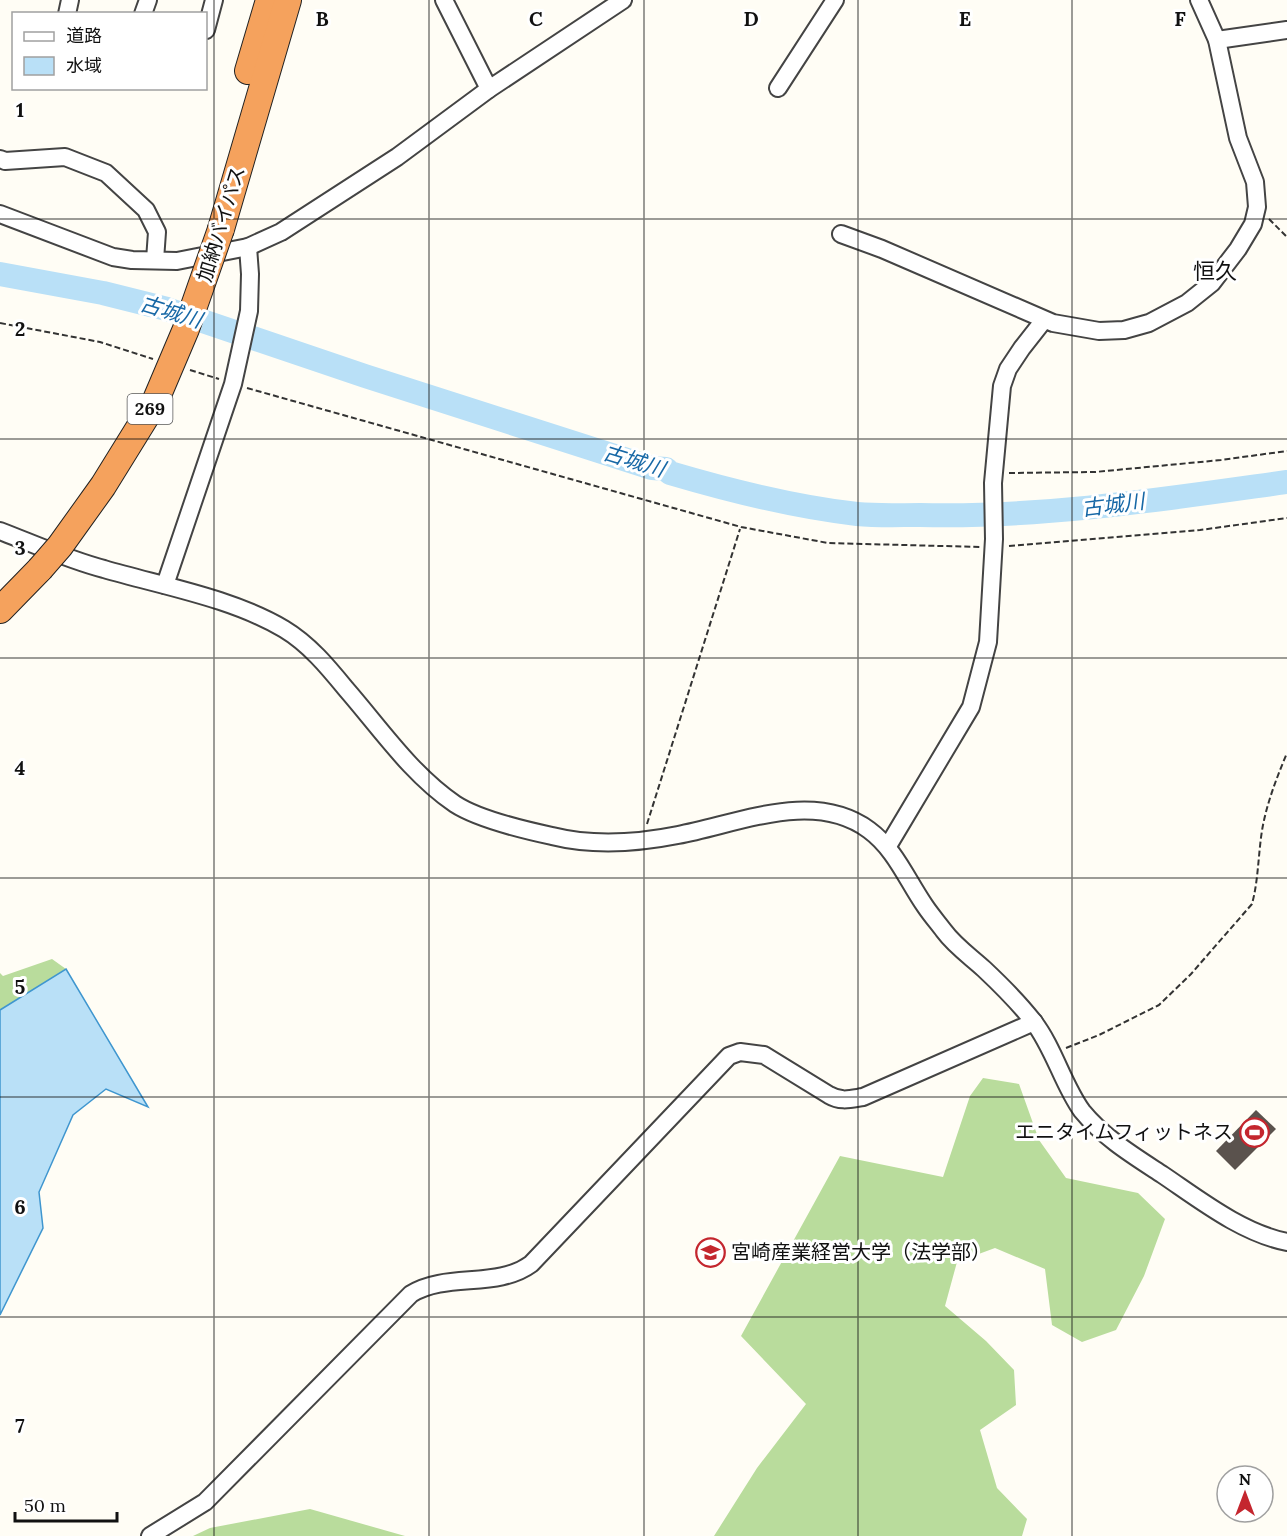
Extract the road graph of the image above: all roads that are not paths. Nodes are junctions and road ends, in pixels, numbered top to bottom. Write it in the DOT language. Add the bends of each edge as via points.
graph roads {
  1 [pos="214,0"];
  2 [pos="269,0"];
  3 [pos="288,0"];
  4 [pos="444,0"];
  5 [pos="623,0"];
  6 [pos="835,0"];
  7 [pos="1199,0"];
  8 [pos="207,26"];
  9 [pos="1287,30"];
  10 [pos="1217,40"];
  11 [pos="778,88"];
  12 [pos="489,89"];
  13 [pos="0,159"];
  14 [pos="0,214"];
  15 [pos="213,227"];
  16 [pos="841,234"];
  17 [pos="248,248"];
  18 [pos="155,260"];
  19 [pos="1044,320"];
  20 [pos="0,531"];
  21 [pos="33,564"];
  22 [pos="165,585"];
  23 [pos="0,587"];
  24 [pos="0,610"];
  25 [pos="888,846"];
  26 [pos="1034,1022"];
  27 [pos="1287,1242"];
  28 [pos="150,1536"];
  1 -- 8 [label="street"];
  2 -- 15 [label="highway, 加納バイパス / 269"];
  3 -- 15 [label="highway, 加納バイパス / 269"];
  4 -- 12 [label="street"];
  5 -- 12 [label="street"];
  6 -- 11 [label="street"];
  7 -- 10 [label="street"];
  9 -- 10 [label="street"];
  10 -- 19 [label="street" via="1238,138 1255,182 1257,207 1247,234 1212,283 1172,313 1149,323 1099,331"];
  12 -- 17 [label="street" via="397,157 281,232"];
  13 -- 18 [label="street" via="65,158 106,173 146,210 157,232"];
  14 -- 18 [label="street" via="113,257"];
  15 -- 21 [label="highway, 加納バイパス / 269, bridge" via="186,329 154,402 103,486 60,546"];
  16 -- 19 [label="street"];
  17 -- 18 [label="street" via="177,261"];
  17 -- 22 [label="street" via="249,311 234,377"];
  19 -- 25 [label="street" via="1008,369 1002,386 993,478 988,642 971,707"];
  20 -- 22 [label="street" via="99,568"];
  21 -- 23 [label="highway, 加納バイパス / 269"];
  21 -- 24 [label="highway, 加納バイパス / 269"];
  22 -- 25 [label="street" via="247,611 286,630 320,658 414,769 457,806 496,821 556,837 642,841 782,812 817,810 843,816 867,828"];
  25 -- 26 [label="street" via="949,938 995,979"];
  26 -- 27 [label="street" via="1080,1108 1101,1132 1239,1223"];
  26 -- 28 [label="street" via="863,1097 848,1100 838,1100 764,1055 740,1052 729,1056 531,1264 515,1274 438,1283 411,1294 205,1502"];
}
